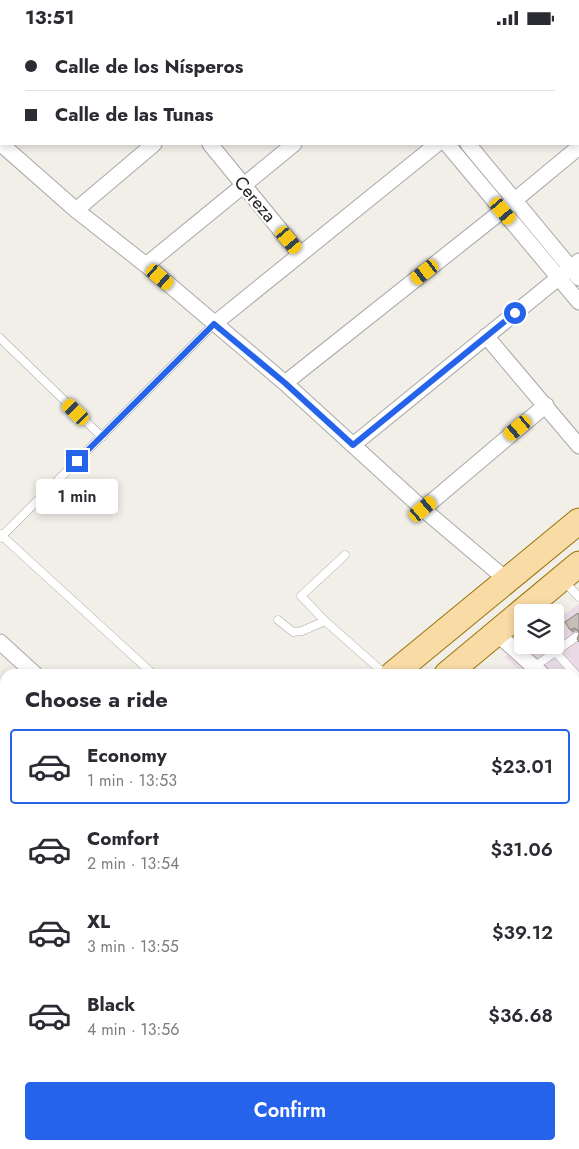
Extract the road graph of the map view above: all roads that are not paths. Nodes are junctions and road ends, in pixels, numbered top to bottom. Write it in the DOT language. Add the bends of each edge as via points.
graph roads {
  1 [pos="5,145"];
  2 [pos="153,145"];
  3 [pos="211,145"];
  4 [pos="293,145"];
  5 [pos="436,145"];
  6 [pos="448,145"];
  7 [pos="469,145"];
  8 [pos="579,147"];
  9 [pos="242,184"];
  10 [pos="515,201"];
  11 [pos="76,210"];
  12 [pos="503,211"];
  13 [pos="300,254"];
  14 [pos="146,265"];
  15 [pos="572,271"];
  16 [pos="579,302"];
  17 [pos="214,324"];
  18 [pos="486,336"];
  19 [pos="0,338"];
  20 [pos="285,383"];
  21 [pos="546,405"];
  22 [pos="102,437"];
  23 [pos="353,445"];
  24 [pos="579,446"];
  25 [pos="423,509"];
  26 [pos="579,521"];
  27 [pos="1,536"];
  28 [pos="346,555"];
  29 [pos="570,571"];
  30 [pos="507,580"];
  31 [pos="579,597"];
  32 [pos="535,604"];
  33 [pos="278,620"];
  34 [pos="325,621"];
  35 [pos="514,621"];
  36 [pos="496,633"];
  37 [pos="576,637"];
  38 [pos="0,642"];
  39 [pos="564,646"];
  40 [pos="553,654"];
  41 [pos="557,654"];
  42 [pos="30,669"];
  43 [pos="147,669"];
  44 [pos="378,669"];
  45 [pos="399,669"];
  46 [pos="453,669"];
  47 [pos="537,669"];
  48 [pos="539,669"];
  49 [pos="570,669"];
  1 -- 11 [label="street"];
  2 -- 11 [label="street"];
  3 -- 9 [label="street, Cereza"];
  4 -- 9 [label="street"];
  5 -- 13 [label="street"];
  6 -- 12 [label="street"];
  7 -- 10 [label="street"];
  8 -- 10 [label="street"];
  9 -- 13 [label="street, Cereza"];
  9 -- 14 [label="street"];
  10 -- 12 [label="street"];
  10 -- 15 [label="street"];
  11 -- 14 [label="street"];
  12 -- 15 [label="street"];
  12 -- 20 [label="street"];
  13 -- 17 [label="street"];
  14 -- 17 [label="street"];
  15 -- 16 [label="street"];
  15 -- 18 [label="street"];
  17 -- 20 [label="street"];
  17 -- 22 [label="lane"];
  18 -- 21 [label="street"];
  18 -- 23 [label="street"];
  19 -- 22 [label="lane"];
  20 -- 23 [label="street"];
  21 -- 24 [label="street"];
  21 -- 25 [label="street"];
  22 -- 27 [label="lane"];
  23 -- 25 [label="street"];
  25 -- 30 [label="street"];
  26 -- 30 [label="main road"];
  27 -- 43 [label="lane"];
  28 -- 34 [label="lane" via="301,597"];
  29 -- 31 [label="lane"];
  29 -- 32 [label="main road"];
  30 -- 45 [label="main road"];
  33 -- 34 [label="lane" via="293,632"];
  34 -- 44 [label="lane"];
  35 -- 36 [label="main road"];
  36 -- 46 [label="main road"];
  36 -- 47 [label="street"];
  37 -- 39 [label="lane"];
  38 -- 42 [label="street"];
  40 -- 48 [label="lane"];
  41 -- 49 [label="lane"];
}
